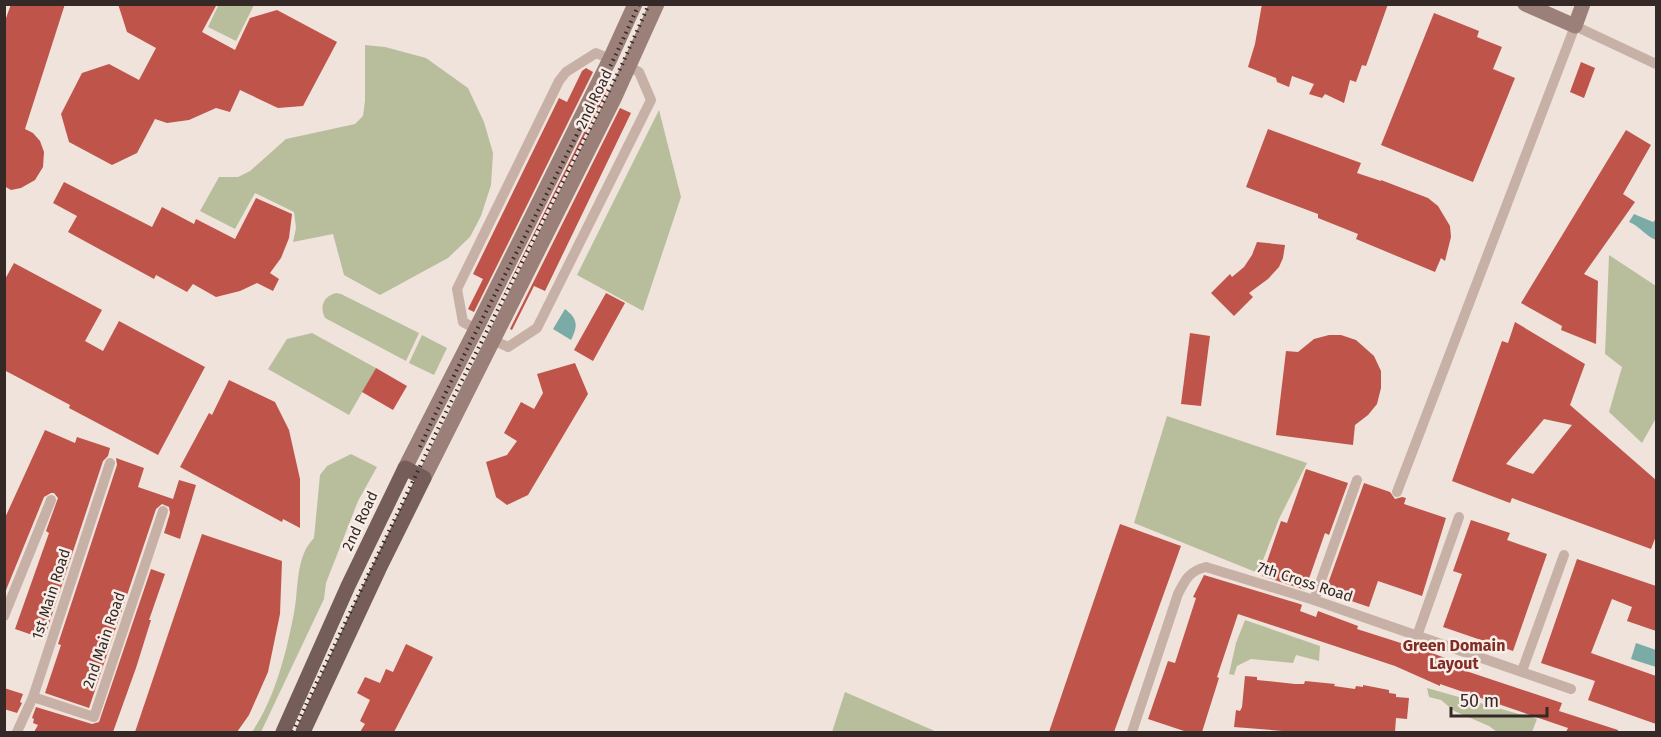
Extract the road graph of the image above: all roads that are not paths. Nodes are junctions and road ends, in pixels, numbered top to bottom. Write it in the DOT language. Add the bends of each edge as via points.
graph roads {
  1 [pos="635,4"];
  2 [pos="657,4"];
  3 [pos="1525,4"];
  4 [pos="1583,4"];
  5 [pos="1575,26"];
  6 [pos="610,59"];
  7 [pos="1656,64"];
  8 [pos="630,67"];
  9 [pos="476,329"];
  10 [pos="493,340"];
  11 [pos="110,463"];
  12 [pos="405,468"];
  13 [pos="424,478"];
  14 [pos="1357,480"];
  15 [pos="1397,492"];
  16 [pos="51,500"];
  17 [pos="163,511"];
  18 [pos="1459,517"];
  19 [pos="1564,555"];
  20 [pos="1314,600"];
  21 [pos="4,616"];
  22 [pos="1418,636"];
  23 [pos="1522,671"];
  24 [pos="1571,689"];
  25 [pos="33,697"];
  26 [pos="17,732"];
  27 [pos="282,732"];
  28 [pos="303,732"];
  29 [pos="1132,732"];
  1 -- 6 [label="main road, 2nd Road"];
  2 -- 8 [label="main road, 2nd Road"];
  3 -- 5 [label="main road"];
  4 -- 5 [label="main road"];
  5 -- 7 [label="street"];
  5 -- 15 [label="street"];
  6 -- 9 [label="main road, 2nd Road"];
  6 -- 9 [label="street, 2nd Road" via="596,53 559,81 457,289 463,322"];
  8 -- 10 [label="main road, 2nd Road"];
  8 -- 10 [label="street, 2nd Road" via="639,72 651,100 537,328 508,347"];
  9 -- 12 [label="main road, 2nd Road"];
  10 -- 13 [label="main road, 2nd Road"];
  11 -- 25 [label="street, 1st Main Road"];
  12 -- 13 [label="main road"];
  12 -- 27 [label="main road, 2nd Road"];
  13 -- 28 [label="main road, 2nd Road"];
  14 -- 20 [label="street"];
  16 -- 21 [label="street"];
  17 -- 25 [label="street, 2nd Main Road" via="94,717"];
  18 -- 22 [label="street"];
  19 -- 23 [label="street"];
  20 -- 22 [label="street, 7th Cross Road"];
  20 -- 29 [label="street, 7th Cross Road" via="1206,567 1193,571 1178,594"];
  22 -- 23 [label="street, 7th Cross Road"];
  23 -- 24 [label="street, 7th Cross Road"];
  25 -- 26 [label="street, 1st Main Road"];
}
